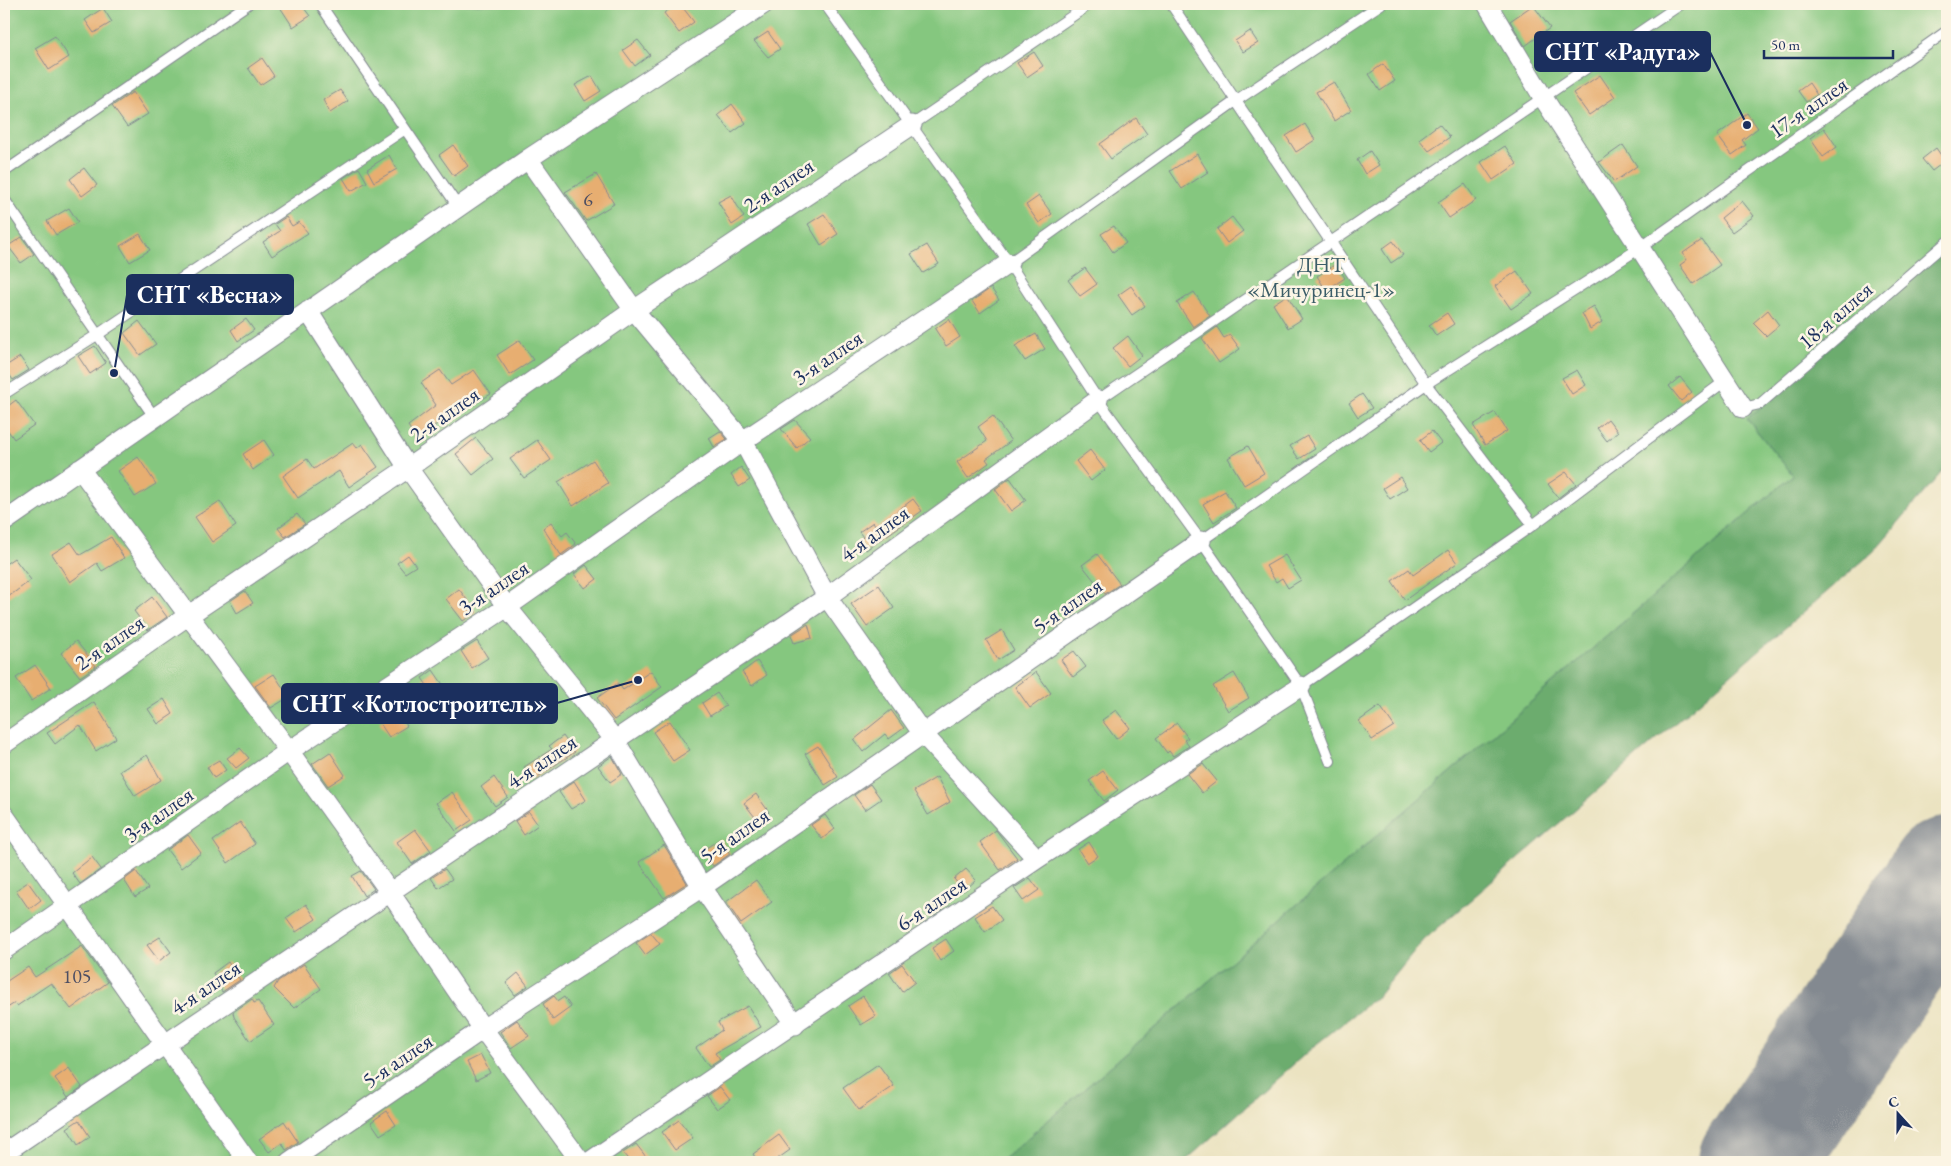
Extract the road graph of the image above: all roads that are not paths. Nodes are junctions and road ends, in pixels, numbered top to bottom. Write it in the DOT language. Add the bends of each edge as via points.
graph roads {
  1 [pos="248,4"];
  2 [pos="320,4"];
  3 [pos="764,4"];
  4 [pos="825,4"];
  5 [pos="1090,4"];
  6 [pos="1171,4"];
  7 [pos="1381,4"];
  8 [pos="1487,4"];
  9 [pos="1681,4"];
  10 [pos="1947,31"];
  11 [pos="1544,99"];
  12 [pos="1236,100"];
  13 [pos="912,125"];
  14 [pos="405,129"];
  15 [pos="528,159"];
  16 [pos="4,172"];
  17 [pos="4,200"];
  18 [pos="459,208"];
  19 [pos="1330,242"];
  20 [pos="1947,242"];
  21 [pos="1640,248"];
  22 [pos="1009,263"];
  23 [pos="634,310"];
  24 [pos="308,311"];
  25 [pos="97,335"];
  26 [pos="1725,381"];
  27 [pos="1426,384"];
  28 [pos="4,394"];
  29 [pos="1098,400"];
  30 [pos="1743,408"];
  31 [pos="155,418"];
  32 [pos="743,442"];
  33 [pos="408,468"];
  34 [pos="80,469"];
  35 [pos="4,522"];
  36 [pos="1533,525"];
  37 [pos="1201,541"];
  38 [pos="827,597"];
  39 [pos="507,607"];
  40 [pos="189,614"];
  41 [pos="1301,686"];
  42 [pos="923,734"];
  43 [pos="615,740"];
  44 [pos="4,744"];
  45 [pos="289,751"];
  46 [pos="1330,761"];
  47 [pos="4,815"];
  48 [pos="1037,860"];
  49 [pos="702,887"];
  50 [pos="389,891"];
  51 [pos="67,906"];
  52 [pos="4,950"];
  53 [pos="795,1024"];
  54 [pos="483,1029"];
  55 [pos="165,1043"];
  56 [pos="4,1153"];
  57 [pos="248,1162"];
  58 [pos="289,1162"];
  59 [pos="581,1162"];
  60 [pos="589,1162"];
  1 -- 16 [label="lane"];
  2 -- 14 [label="lane"];
  3 -- 15 [label="street"];
  4 -- 13 [label="lane"];
  5 -- 13 [label="lane"];
  6 -- 12 [label="lane"];
  7 -- 12 [label="lane"];
  8 -- 11 [label="street"];
  9 -- 11 [label="lane"];
  10 -- 21 [label="lane, 17-я аллея"];
  11 -- 19 [label="lane"];
  11 -- 21 [label="street"];
  12 -- 19 [label="lane"];
  12 -- 22 [label="lane"];
  13 -- 22 [label="lane"];
  13 -- 23 [label="street, 2-я аллея"];
  14 -- 18 [label="lane"];
  14 -- 25 [label="lane"];
  15 -- 18 [label="street"];
  15 -- 23 [label="street"];
  17 -- 25 [label="lane"];
  18 -- 24 [label="street"];
  19 -- 27 [label="lane"];
  19 -- 29 [label="lane"];
  20 -- 30 [label="lane, 18-я аллея" via="1760,404"];
  21 -- 26 [label="street"];
  21 -- 27 [label="lane, 17-я аллея"];
  22 -- 29 [label="lane"];
  22 -- 32 [label="street, 3-я аллея"];
  23 -- 32 [label="street"];
  23 -- 33 [label="street, 2-я аллея"];
  24 -- 31 [label="street"];
  24 -- 33 [label="street"];
  25 -- 28 [label="lane"];
  25 -- 31 [label="lane"];
  26 -- 30 [label="street"];
  26 -- 36 [label="lane"];
  27 -- 36 [label="lane"];
  27 -- 37 [label="lane, 17-я аллея"];
  29 -- 37 [label="lane"];
  29 -- 38 [label="street, 4-я аллея"];
  31 -- 34 [label="street"];
  32 -- 38 [label="street"];
  32 -- 39 [label="street, 3-я аллея"];
  33 -- 39 [label="street"];
  33 -- 40 [label="street, 2-я аллея"];
  34 -- 35 [label="street"];
  34 -- 40 [label="street"];
  36 -- 41 [label="lane"];
  37 -- 41 [label="lane"];
  37 -- 42 [label="street, 5-я аллея"];
  38 -- 42 [label="street"];
  38 -- 43 [label="street, 4-я аллея"];
  39 -- 43 [label="street"];
  39 -- 45 [label="street, 3-я аллея"];
  40 -- 44 [label="street, 2-я аллея"];
  40 -- 45 [label="street"];
  41 -- 46 [label="lane"];
  41 -- 48 [label="street, 6-я аллея"];
  42 -- 48 [label="street"];
  42 -- 49 [label="street, 5-я аллея"];
  43 -- 49 [label="street"];
  43 -- 50 [label="street, 4-я аллея"];
  45 -- 50 [label="street"];
  45 -- 51 [label="street, 3-я аллея"];
  47 -- 51 [label="street"];
  48 -- 53 [label="street, 6-я аллея"];
  49 -- 53 [label="street"];
  49 -- 54 [label="street, 5-я аллея"];
  50 -- 54 [label="street"];
  50 -- 55 [label="street, 4-я аллея"];
  51 -- 52 [label="street, 3-я аллея"];
  51 -- 55 [label="street"];
  53 -- 60 [label="street, 6-я аллея"];
  54 -- 58 [label="street, 5-я аллея"];
  54 -- 59 [label="street"];
  55 -- 56 [label="street, 4-я аллея"];
  55 -- 57 [label="street"];
}
